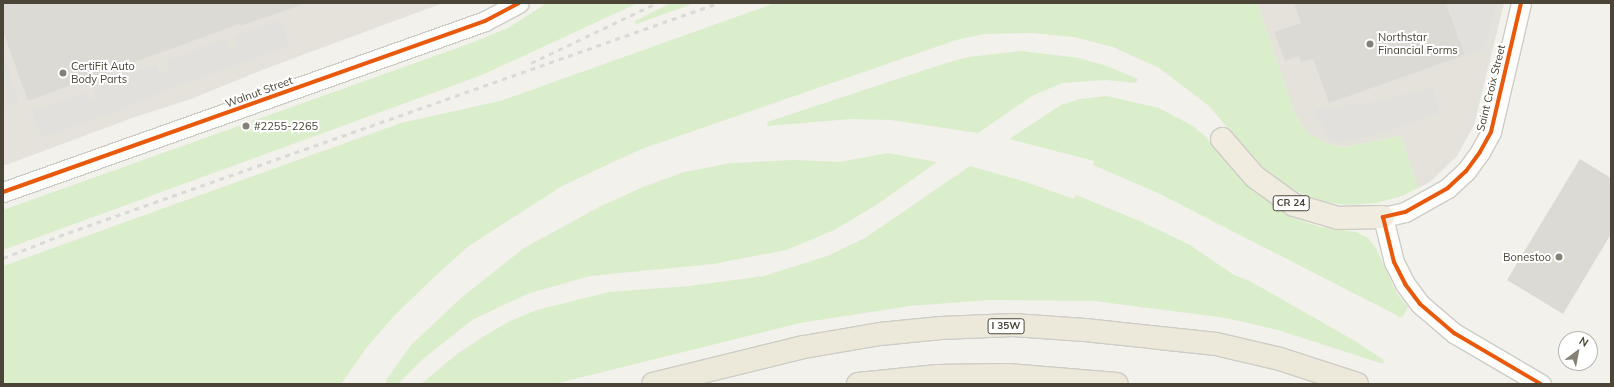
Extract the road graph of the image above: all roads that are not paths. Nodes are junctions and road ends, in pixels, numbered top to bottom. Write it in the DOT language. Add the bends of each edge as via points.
graph roads {
  1 [pos="519,3"];
  2 [pos="1521,3"];
  3 [pos="1222,138"];
  4 [pos="3,192"];
  5 [pos="1383,217"];
  6 [pos="653,384"];
  7 [pos="858,384"];
  8 [pos="1117,384"];
  9 [pos="1357,384"];
  10 [pos="1541,384"];
  1 -- 4 [label="street, Walnut Street" via="485,21"];
  2 -- 5 [label="street, Saint Croix Street / CR 24" via="1491,132 1480,152 1466,171 1448,188 1405,212"];
  3 -- 5 [label="highway, CR 24" via="1255,177 1294,205 1338,218"];
  5 -- 10 [label="street" via="1394,262 1420,304 1454,333"];
  6 -- 9 [label="highway, I 35W" via="804,348 880,334 941,328 1013,326 1085,330 1216,344 1280,359"];
  7 -- 8 [label="highway" via="938,376 1008,375"];
}
